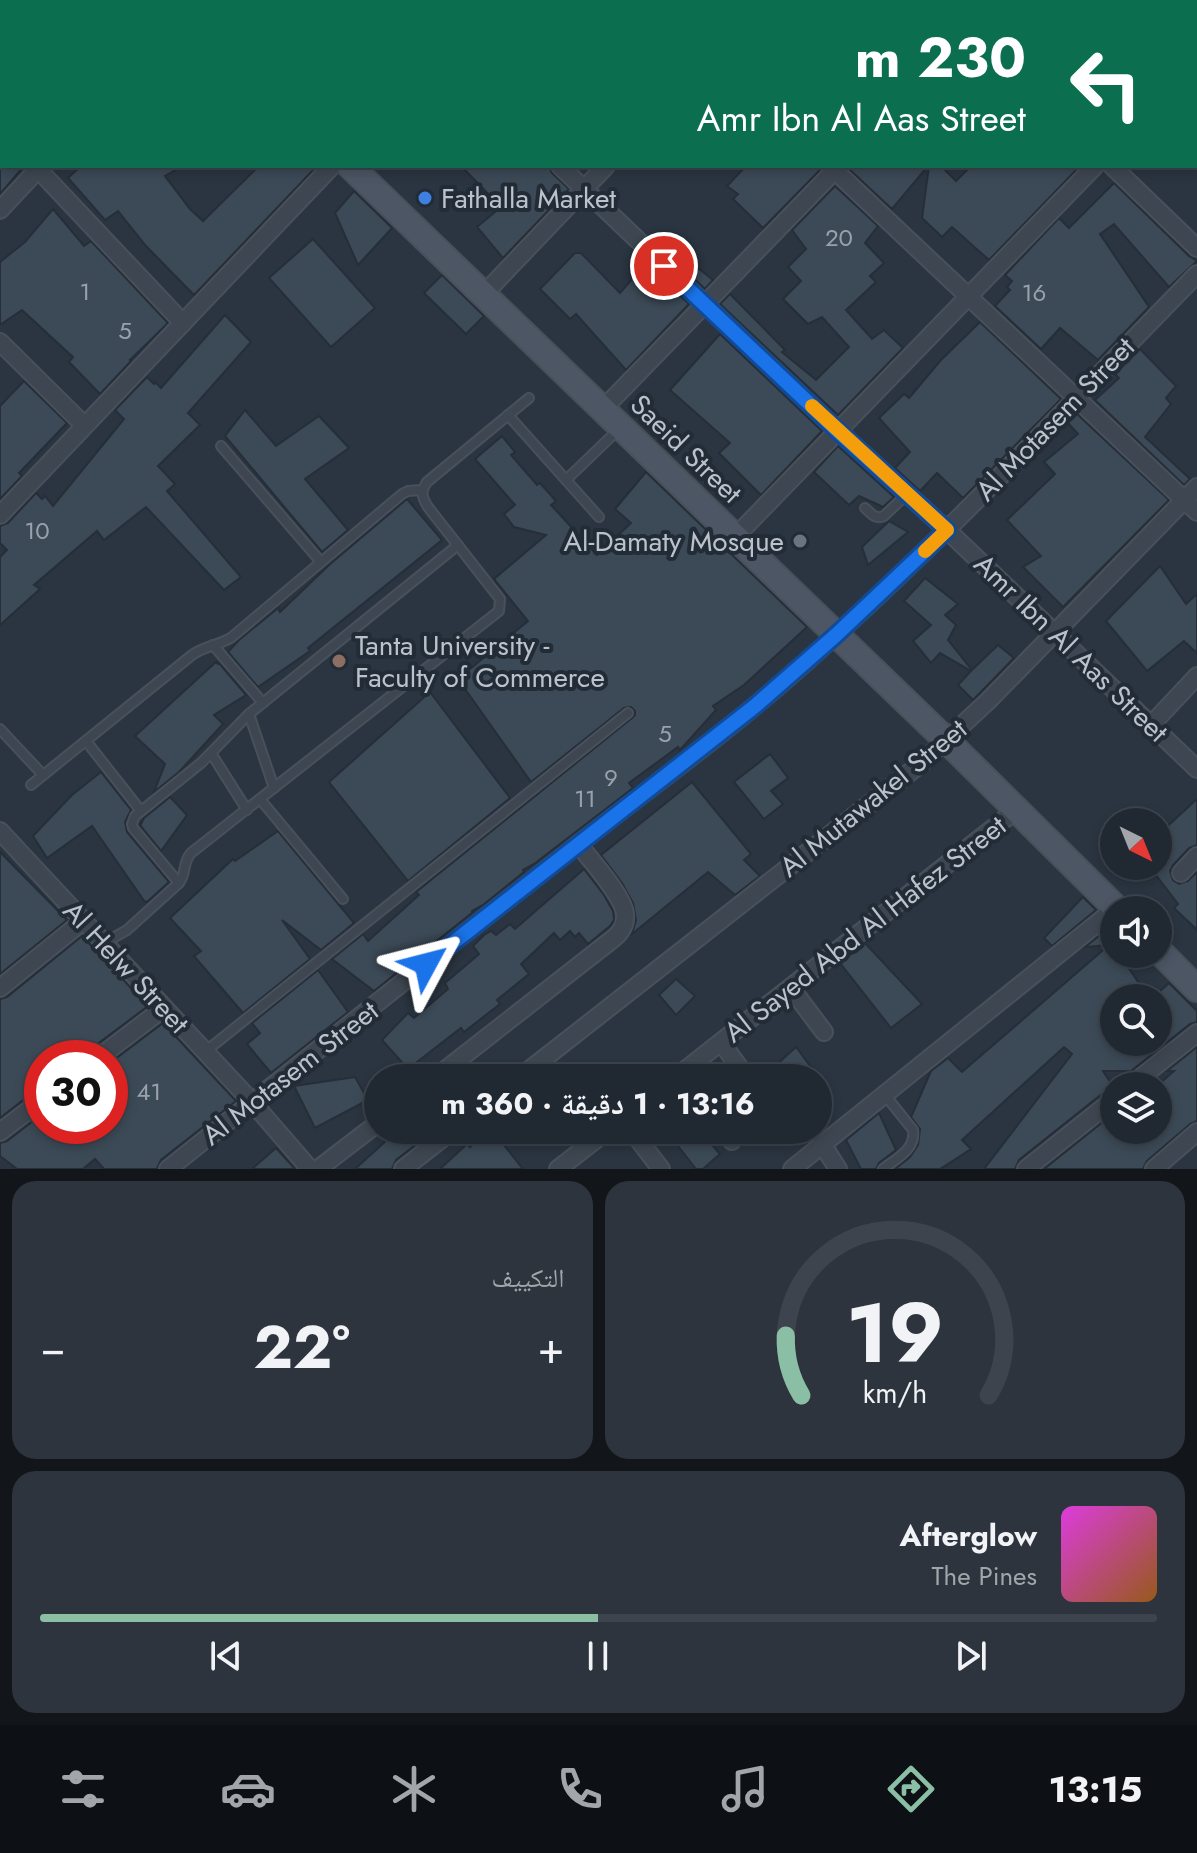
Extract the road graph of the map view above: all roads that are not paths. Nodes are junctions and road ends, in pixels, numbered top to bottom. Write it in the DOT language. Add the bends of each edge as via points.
graph roads {
  1 [pos="37,168"];
  2 [pos="39,168"];
  3 [pos="330,168"];
  4 [pos="352,168"];
  5 [pos="562,168"];
  6 [pos="604,168"];
  7 [pos="835,168"];
  8 [pos="1093,168"];
  9 [pos="1114,168"];
  10 [pos="584,189"];
  11 [pos="0,210"];
  12 [pos="1197,248"];
  13 [pos="1197,274"];
  14 [pos="483,295"];
  15 [pos="968,296"];
  16 [pos="704,305"];
  17 [pos="183,323"];
  18 [pos="0,342"];
  19 [pos="529,398"];
  20 [pos="1076,398"];
  21 [pos="602,410"];
  22 [pos="508,415"];
  23 [pos="84,425"];
  24 [pos="621,428"];
  25 [pos="838,431"];
  26 [pos="221,446"];
  27 [pos="566,480"];
  28 [pos="1197,487"];
  29 [pos="422,490"];
  30 [pos="907,493"];
  31 [pos="1191,506"];
  32 [pos="865,508"];
  33 [pos="0,515"];
  34 [pos="599,517"];
  35 [pos="947,530"];
  36 [pos="735,537"];
  37 [pos="458,545"];
  38 [pos="321,562"];
  39 [pos="1055,633"];
  40 [pos="836,635"];
  41 [pos="213,645"];
  42 [pos="1197,676"];
  43 [pos="263,703"];
  44 [pos="628,713"];
  45 [pos="249,714"];
  46 [pos="1151,725"];
  47 [pos="0,729"];
  48 [pos="86,741"];
  49 [pos="947,741"];
  50 [pos="211,753"];
  51 [pos="1197,769"];
  52 [pos="43,775"];
  53 [pos="31,785"];
  54 [pos="274,788"];
  55 [pos="260,799"];
  56 [pos="247,810"];
  57 [pos="1016,810"];
  58 [pos="141,811"];
  59 [pos="0,831"];
  60 [pos="578,844"];
  61 [pos="1197,856"];
  62 [pos="1181,873"];
  63 [pos="179,883"];
  64 [pos="1104,896"];
  65 [pos="343,899"];
  66 [pos="83,921"];
  67 [pos="1100,923"];
  68 [pos="103,944"];
  69 [pos="1172,964"];
  70 [pos="0,988"];
  71 [pos="791,988"];
  72 [pos="1197,989"];
  73 [pos="164,1008"];
  74 [pos="824,1032"];
  75 [pos="1197,1033"];
  76 [pos="122,1040"];
  77 [pos="721,1042"];
  78 [pos="205,1052"];
  79 [pos="453,1064"];
  80 [pos="537,1064"];
  81 [pos="695,1064"];
  82 [pos="737,1064"];
  83 [pos="1148,1072"];
  84 [pos="885,1094"];
  85 [pos="252,1102"];
  86 [pos="1100,1110"];
  87 [pos="24,1114"];
  88 [pos="0,1132"];
  89 [pos="1197,1132"];
  90 [pos="364,1134"];
  91 [pos="832,1136"];
  92 [pos="435,1144"];
  93 [pos="592,1144"];
  94 [pos="642,1144"];
  95 [pos="822,1144"];
  96 [pos="568,1166"];
  97 [pos="168,1169"];
  98 [pos="310,1169"];
  99 [pos="318,1169"];
  100 [pos="403,1169"];
  101 [pos="661,1169"];
  102 [pos="792,1169"];
  103 [pos="838,1169"];
  104 [pos="883,1169"];
  105 [pos="1026,1169"];
  106 [pos="1154,1169"];
  1 -- 11 [label="street"];
  2 -- 17 [label="street"];
  3 -- 17 [label="street"];
  4 -- 14 [label="street, Saeid Street"];
  5 -- 10 [label="street, Amr Ibn Al Aas Street"];
  6 -- 10 [label="street"];
  7 -- 15 [label="street"];
  7 -- 16 [label="street"];
  8 -- 15 [label="street"];
  9 -- 12 [label="street"];
  10 -- 14 [label="street"];
  10 -- 16 [label="street, Amr Ibn Al Aas Street"];
  13 -- 20 [label="street, Al Motasem Street"];
  14 -- 21 [label="street, Saeid Street"];
  15 -- 20 [label="street"];
  15 -- 25 [label="street"];
  16 -- 21 [label="street"];
  16 -- 25 [label="street, Amr Ibn Al Aas Street"];
  17 -- 23 [label="street"];
  18 -- 23 [label="street"];
  19 -- 22 [label="lane"];
  20 -- 31 [label="street"];
  20 -- 35 [label="street, Al Motasem Street"];
  21 -- 24 [label="street, Saeid Street"];
  22 -- 27 [label="lane"];
  22 -- 29 [label="lane"];
  23 -- 33 [label="street"];
  24 -- 27 [label="lane"];
  24 -- 36 [label="street, Saeid Street"];
  25 -- 30 [label="street, Amr Ibn Al Aas Street"];
  25 -- 36 [label="street"];
  26 -- 38 [label="lane"];
  27 -- 34 [label="lane"];
  28 -- 31 [label="street, Al Mutawakel Street"];
  29 -- 37 [label="lane" via="422,498"];
  29 -- 38 [label="lane" via="402,494"];
  30 -- 32 [label="lane" via="879,518"];
  30 -- 35 [label="street, Amr Ibn Al Aas Street"];
  31 -- 39 [label="street, Al Mutawakel Street"];
  35 -- 39 [label="street, Amr Ibn Al Aas Street"];
  35 -- 40 [label="street, Al Motasem Street"];
  36 -- 40 [label="street, Saeid Street"];
  37 -- 43 [label="lane"];
  37 -- 54 [label="lane" via="500,599 499,611"];
  38 -- 41 [label="lane" via="232,637"];
  39 -- 46 [label="street, Amr Ibn Al Aas Street"];
  39 -- 49 [label="street, Al Mutawakel Street"];
  40 -- 49 [label="street, Saeid Street"];
  40 -- 60 [label="street, Al Motasem Street" via="713,741"];
  41 -- 43 [label="lane"];
  41 -- 48 [label="lane" via="192,655"];
  42 -- 46 [label="street"];
  43 -- 45 [label="lane"];
  44 -- 78 [label="lane"];
  45 -- 50 [label="lane"];
  45 -- 54 [label="lane"];
  46 -- 51 [label="street, Amr Ibn Al Aas Street"];
  47 -- 52 [label="lane"];
  48 -- 52 [label="lane"];
  48 -- 58 [label="lane"];
  49 -- 57 [label="street, Saeid Street"];
  49 -- 80 [label="street, Al Mutawakel Street"];
  50 -- 56 [label="lane"];
  50 -- 58 [label="lane"];
  52 -- 53 [label="lane"];
  54 -- 55 [label="lane"];
  55 -- 56 [label="lane"];
  55 -- 65 [label="lane"];
  56 -- 63 [label="lane" via="187,857"];
  57 -- 64 [label="street, Saeid Street"];
  57 -- 71 [label="street, Al Sayed Abd Al Hafez Street"];
  58 -- 63 [label="lane" via="133,828"];
  59 -- 66 [label="street, Al Helw Street"];
  60 -- 79 [label="street" via="622,902 622,929"];
  60 -- 85 [label="street, Al Motasem Street"];
  61 -- 62 [label="street"];
  63 -- 68 [label="lane" via="127,930"];
  66 -- 68 [label="street, Al Helw Street"];
  66 -- 70 [label="street"];
  67 -- 84 [label="street"];
  68 -- 73 [label="street, Al Helw Street"];
  69 -- 72 [label="street"];
  71 -- 74 [label="street"];
  71 -- 77 [label="street, Al Sayed Abd Al Hafez Street"];
  73 -- 76 [label="street"];
  73 -- 78 [label="street, Al Helw Street"];
  75 -- 83 [label="street"];
  77 -- 81 [label="street, Al Sayed Abd Al Hafez Street"];
  77 -- 82 [label="street"];
  78 -- 85 [label="street, Al Helw Street"];
  84 -- 91 [label="street"];
  84 -- 104 [label="lane" via="915,1136 911,1146"];
  85 -- 97 [label="street, Al Motasem Street"];
  85 -- 98 [label="street, Al Helw Street"];
  86 -- 105 [label="street"];
  87 -- 88 [label="street"];
  89 -- 106 [label="street"];
  90 -- 99 [label="street"];
  92 -- 100 [label="street"];
  93 -- 96 [label="street"];
  94 -- 101 [label="street"];
  95 -- 102 [label="street"];
  95 -- 103 [label="street"];
}
